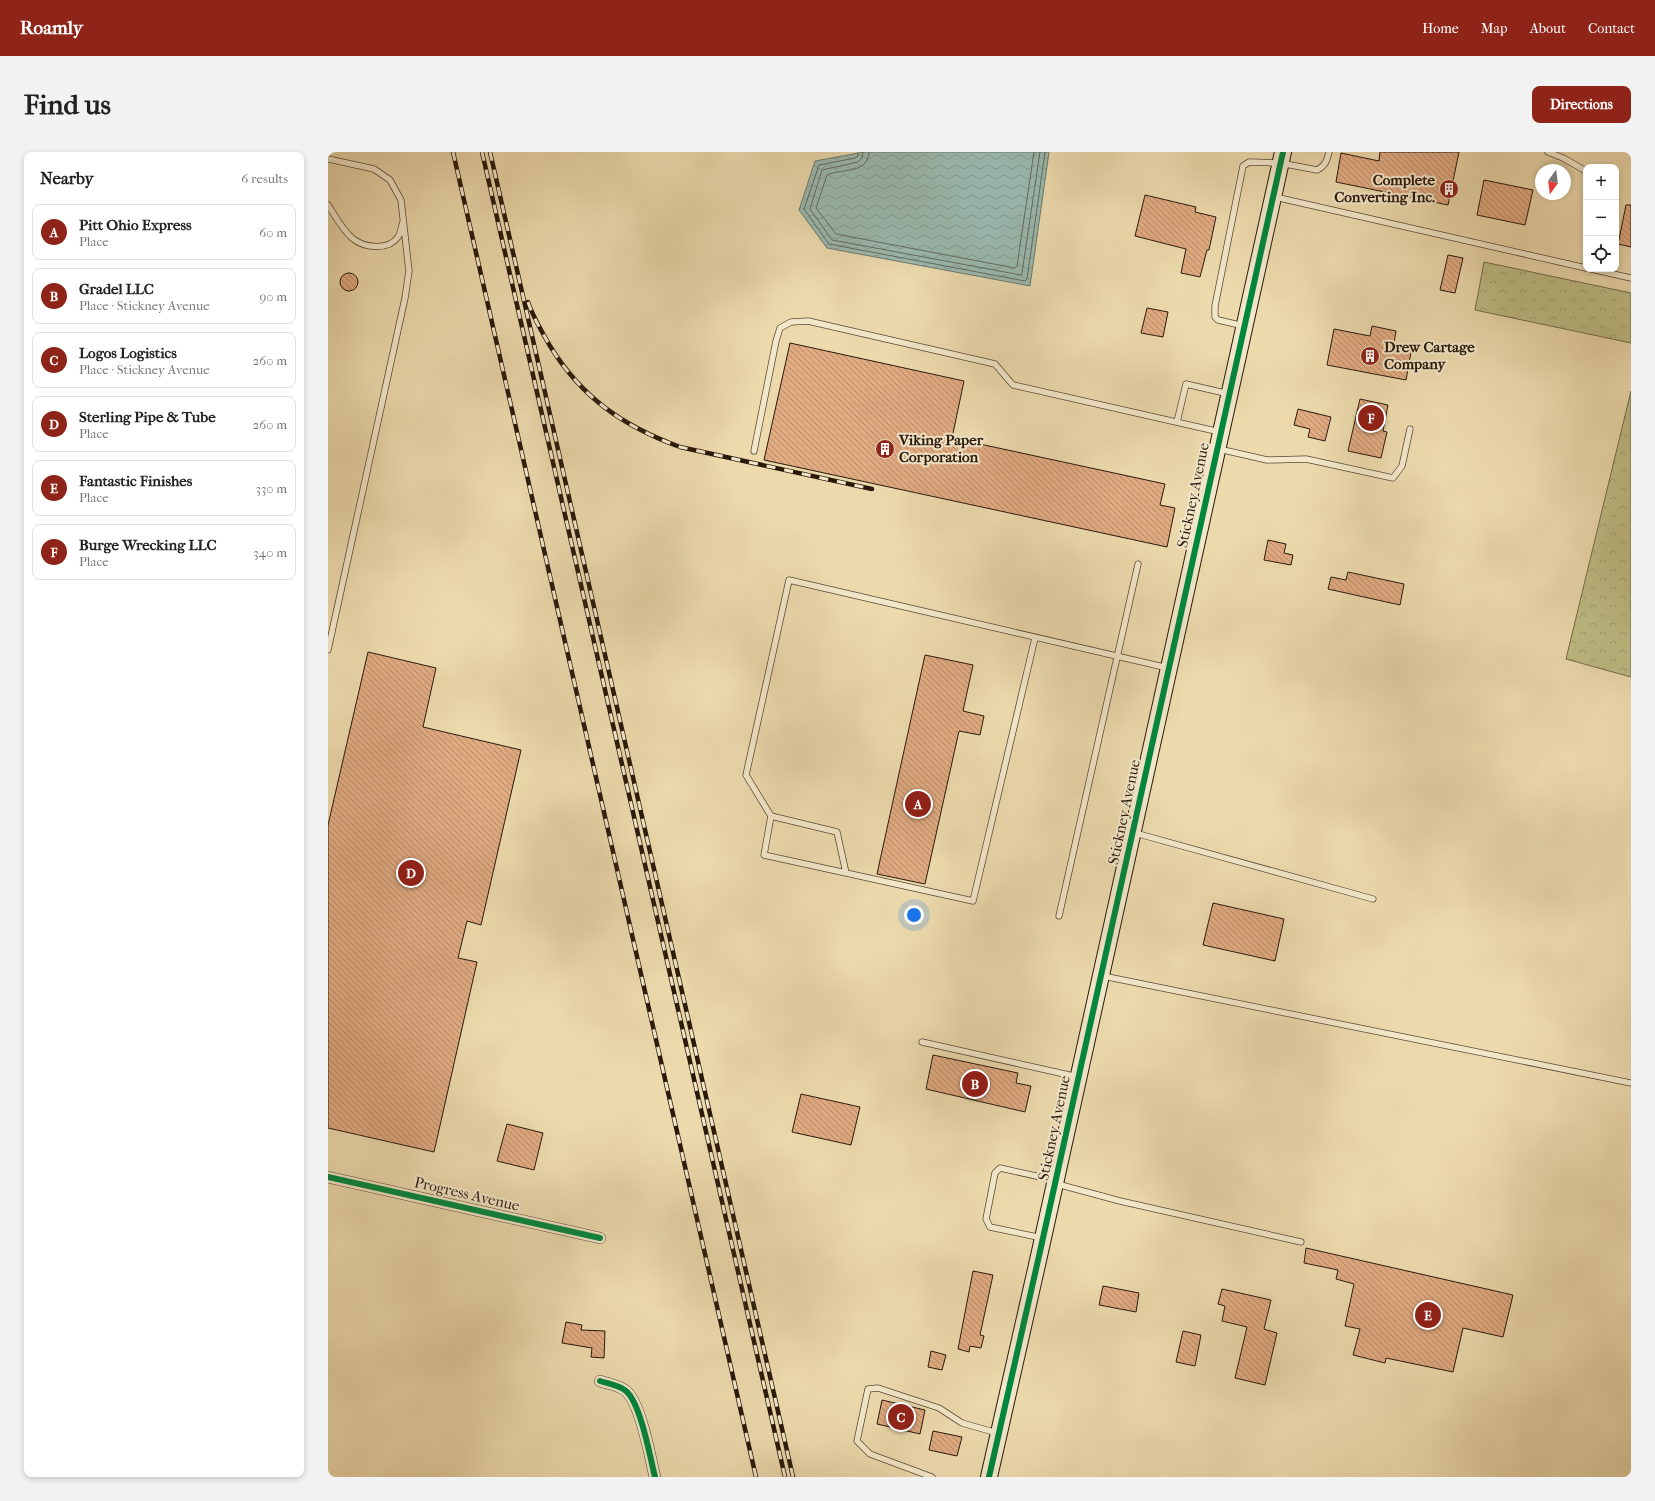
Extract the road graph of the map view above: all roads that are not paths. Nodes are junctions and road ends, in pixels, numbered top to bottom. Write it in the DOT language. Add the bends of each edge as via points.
graph roads {
  1 [pos="1329,152"];
  2 [pos="1548,152"];
  3 [pos="1282,157"];
  4 [pos="328,159"];
  5 [pos="1583,169"];
  6 [pos="1273,196"];
  7 [pos="328,205"];
  8 [pos="404,218"];
  9 [pos="1583,267"];
  10 [pos="1604,272"];
  11 [pos="1631,278"];
  12 [pos="1244,326"];
  13 [pos="1229,394"];
  14 [pos="1178,422"];
  15 [pos="1410,430"];
  16 [pos="1221,432"];
  17 [pos="1217,449"];
  18 [pos="754,451"];
  19 [pos="1138,564"];
  20 [pos="1035,638"];
  21 [pos="328,650"];
  22 [pos="1118,657"];
  23 [pos="1168,668"];
  24 [pos="771,816"];
  25 [pos="1132,832"];
  26 [pos="846,873"];
  27 [pos="1373,899"];
  28 [pos="1059,916"];
  29 [pos="1101,976"];
  30 [pos="922,1042"];
  31 [pos="1078,1077"];
  32 [pos="1631,1083"];
  33 [pos="328,1177"];
  34 [pos="1055,1182"];
  35 [pos="600,1238"];
  36 [pos="1043,1238"];
  37 [pos="1301,1242"];
  38 [pos="600,1381"];
  39 [pos="999,1434"];
  40 [pos="655,1477"];
  41 [pos="932,1477"];
  42 [pos="989,1477"];
  1 -- 3 [label="lane" via="1323,167 1317,170"];
  2 -- 5 [label="lane"];
  3 -- 6 [label="street, Stickney Avenue"];
  3 -- 12 [label="lane" via="1249,162 1243,166 1215,317"];
  4 -- 8 [label="lane" via="374,169 390,180 401,200"];
  6 -- 9 [label="lane"];
  6 -- 12 [label="street, Stickney Avenue"];
  7 -- 8 [label="lane" via="354,239 376,246 392,243 398,236"];
  8 -- 21 [label="lane" via="409,271 405,298"];
  10 -- 11 [label="lane"];
  12 -- 13 [label="street, Stickney Avenue"];
  13 -- 14 [label="lane" via="1186,384"];
  13 -- 16 [label="street, Stickney Avenue"];
  14 -- 16 [label="lane"];
  14 -- 18 [label="lane" via="1013,385 995,364 808,321 791,322 780,328 776,341"];
  15 -- 17 [label="lane" via="1402,466 1393,478 1306,459 1267,460"];
  16 -- 17 [label="street, Stickney Avenue"];
  17 -- 23 [label="street, Stickney Avenue"];
  19 -- 22 [label="lane"];
  20 -- 22 [label="lane"];
  20 -- 24 [label="lane" via="789,580 746,775"];
  20 -- 26 [label="lane" via="973,901"];
  22 -- 23 [label="lane"];
  22 -- 28 [label="lane"];
  23 -- 25 [label="street, Stickney Avenue"];
  24 -- 26 [label="lane" via="837,832"];
  24 -- 26 [label="lane" via="764,855"];
  25 -- 27 [label="lane"];
  25 -- 29 [label="street, Stickney Avenue"];
  29 -- 31 [label="street, Stickney Avenue"];
  29 -- 32 [label="lane"];
  30 -- 31 [label="lane"];
  31 -- 34 [label="street, Stickney Avenue"];
  33 -- 35 [label="street, Progress Avenue"];
  34 -- 36 [label="street, Stickney Avenue"];
  34 -- 36 [label="lane" via="1000,1168 995,1173 986,1219 990,1228"];
  34 -- 37 [label="lane" via="1120,1201"];
  36 -- 39 [label="street, Stickney Avenue"];
  38 -- 40 [label="street" via="627,1392 635,1403"];
  39 -- 41 [label="lane" via="962,1423 939,1408 878,1388 868,1389 857,1441 870,1454"];
  39 -- 42 [label="street, Stickney Avenue"];
}
